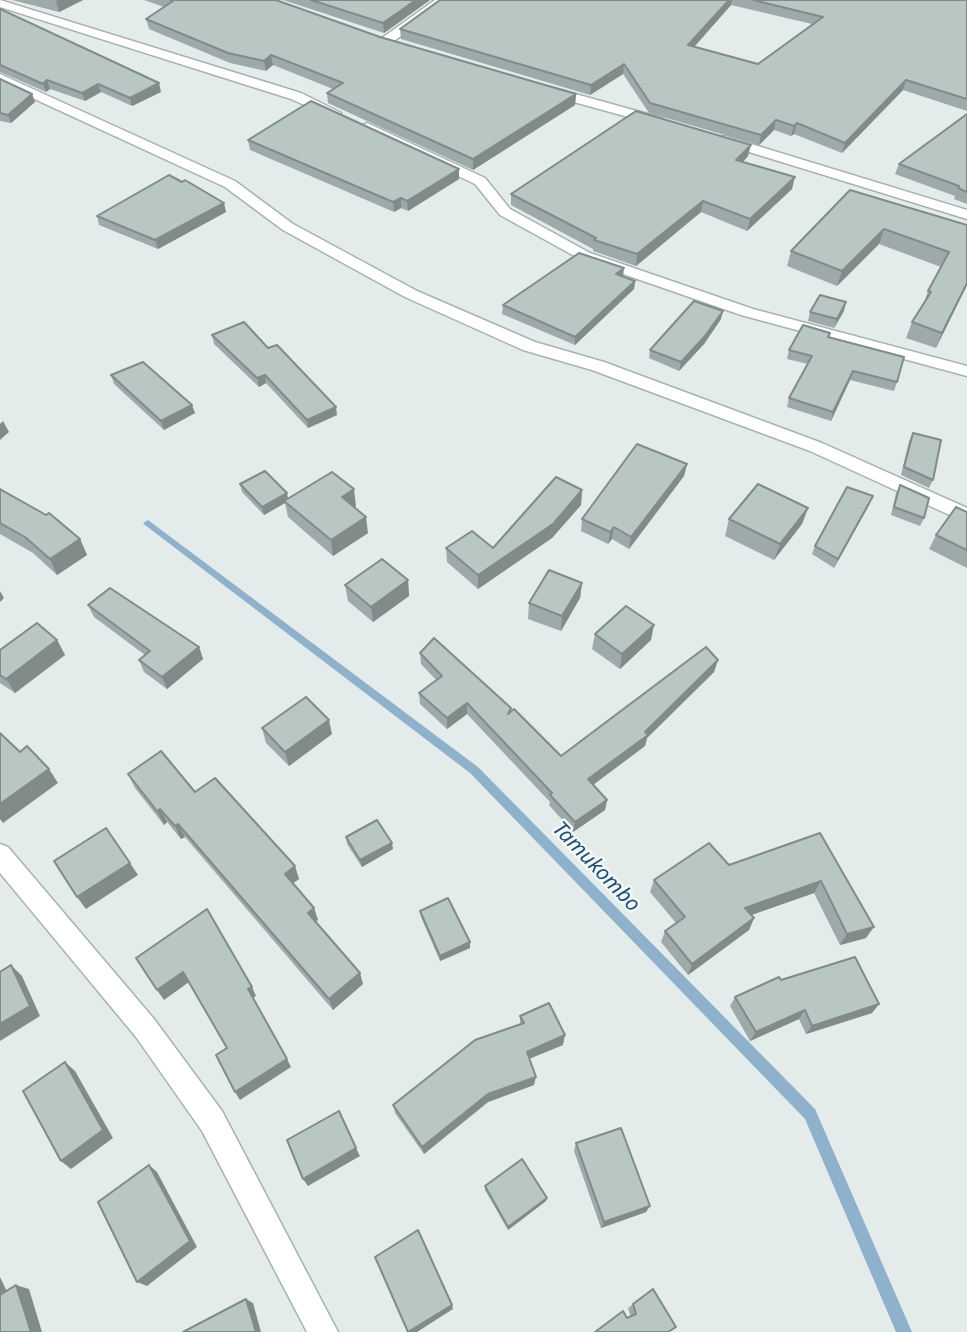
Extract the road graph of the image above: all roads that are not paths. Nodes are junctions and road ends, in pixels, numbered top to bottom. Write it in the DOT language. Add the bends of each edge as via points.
graph roads {
  1 [pos="443,0"];
  2 [pos="0,2"];
  3 [pos="386,41"];
  4 [pos="0,78"];
  5 [pos="540,88"];
  6 [pos="665,124"];
  7 [pos="715,138"];
  8 [pos="967,215"];
  9 [pos="967,372"];
  10 [pos="967,516"];
  11 [pos="4,870"];
  12 [pos="323,1332"];
  1 -- 3 [label="street"];
  2 -- 9 [label="street" via="296,96 349,119 480,181 505,212 585,256 747,312"];
  4 -- 10 [label="street" via="230,184 288,226 411,293 529,346 598,366 817,447"];
  5 -- 6 [label="street"];
  7 -- 8 [label="street"];
  11 -- 12 [label="street" via="145,1028 212,1121"];
}
